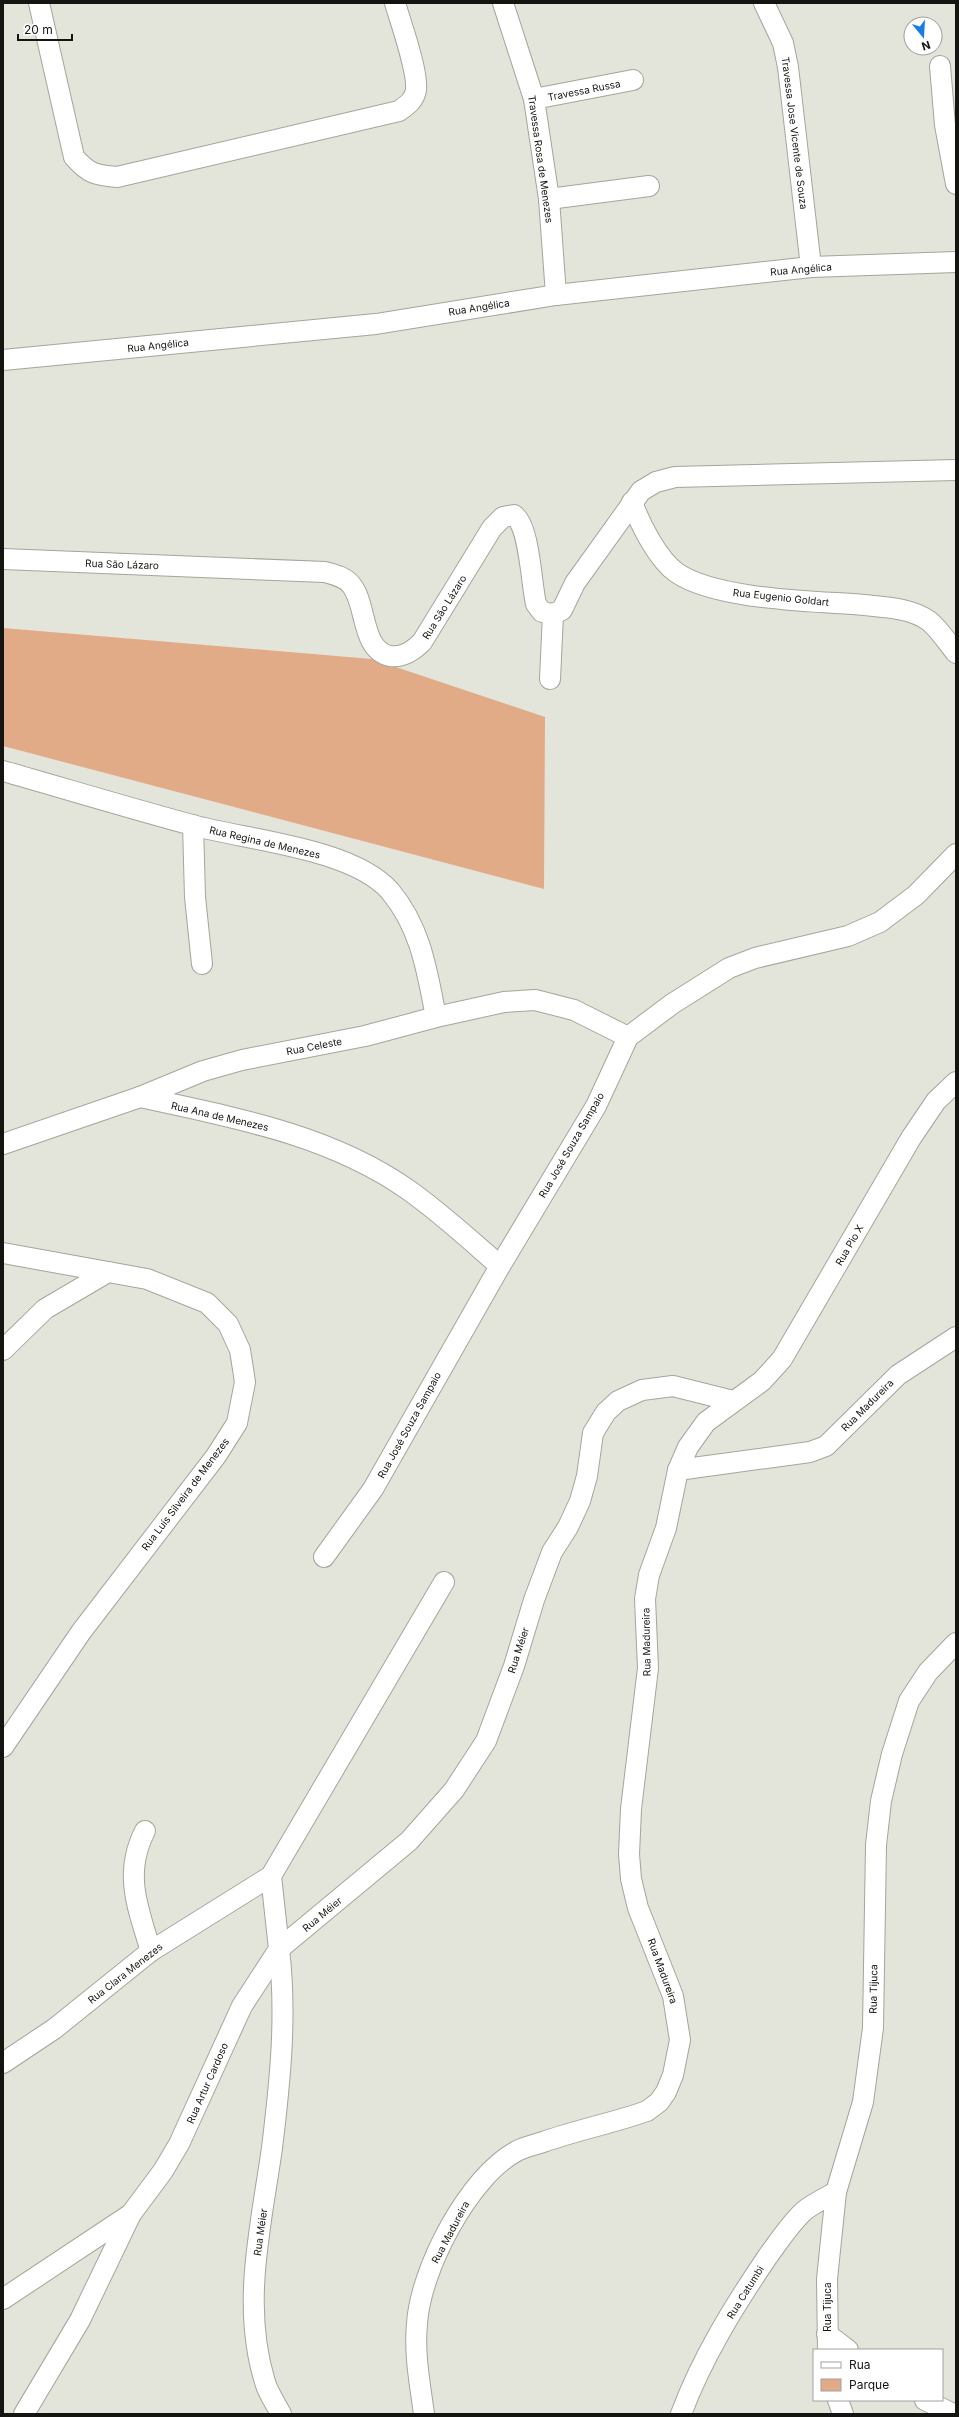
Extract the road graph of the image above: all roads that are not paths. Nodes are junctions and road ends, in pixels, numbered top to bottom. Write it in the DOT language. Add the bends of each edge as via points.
graph roads {
  1 [pos="39,3"];
  2 [pos="395,3"];
  3 [pos="503,3"];
  4 [pos="764,3"];
  5 [pos="940,66"];
  6 [pos="633,80"];
  7 [pos="534,99"];
  8 [pos="956,184"];
  9 [pos="649,186"];
  10 [pos="549,199"];
  11 [pos="956,262"];
  12 [pos="811,267"];
  13 [pos="556,295"];
  14 [pos="3,360"];
  15 [pos="956,470"];
  16 [pos="632,502"];
  17 [pos="3,559"];
  18 [pos="553,614"];
  19 [pos="956,653"];
  20 [pos="550,679"];
  21 [pos="3,771"];
  22 [pos="193,825"];
  23 [pos="956,854"];
  24 [pos="202,964"];
  25 [pos="436,1016"];
  26 [pos="628,1037"];
  27 [pos="956,1082"];
  28 [pos="140,1097"];
  29 [pos="3,1144"];
  30 [pos="3,1253"];
  31 [pos="500,1266"];
  32 [pos="108,1272"];
  33 [pos="956,1337"];
  34 [pos="3,1350"];
  35 [pos="733,1401"];
  36 [pos="678,1470"];
  37 [pos="324,1557"];
  38 [pos="444,1582"];
  39 [pos="956,1643"];
  40 [pos="3,1746"];
  41 [pos="145,1831"];
  42 [pos="271,1876"];
  43 [pos="279,1950"];
  44 [pos="151,1951"];
  45 [pos="3,2063"];
  46 [pos="836,2192"];
  47 [pos="131,2214"];
  48 [pos="3,2299"];
  49 [pos="828,2342"];
  50 [pos="846,2349"];
  51 [pos="838,2401"];
  52 [pos="927,2401"];
  53 [pos="24,2414"];
  54 [pos="281,2414"];
  55 [pos="424,2414"];
  56 [pos="681,2414"];
  57 [pos="843,2414"];
  58 [pos="953,2414"];
  1 -- 2 [label="street" via="74,157 87,171 116,177 399,111 410,103 416,91 415,77"];
  3 -- 7 [label="street, Travessa Rosa de Menezes"];
  4 -- 12 [label="street, Travessa Jose Vicente de Souza" via="783,43 788,67"];
  5 -- 8 [label="street" via="945,125"];
  6 -- 7 [label="street, Travessa Russa"];
  7 -- 10 [label="street, Travessa Rosa de Menezes"];
  9 -- 10 [label="street"];
  10 -- 13 [label="street, Travessa Rosa de Menezes"];
  11 -- 12 [label="street, Rua Angélica"];
  12 -- 13 [label="street, Rua Angélica"];
  13 -- 14 [label="street, Rua Angélica" via="376,324"];
  15 -- 16 [label="street" via="675,477 656,482 641,491"];
  16 -- 18 [label="street" via="575,583 562,610"];
  16 -- 19 [label="street, Rua Eugenio Goldart" via="651,543 676,572 693,582 720,591 881,606 909,612 928,620"];
  17 -- 18 [label="street, Rua São Lázaro" via="325,572 341,577 352,585 373,643 384,655 397,657 413,651 422,642 492,528 503,517 514,515 524,530 536,604 542,612"];
  18 -- 20 [label="street"];
  21 -- 22 [label="street, Rua Regina de Menezes"];
  22 -- 24 [label="street" via="195,897"];
  22 -- 25 [label="street, Rua Regina de Menezes" via="316,853 356,866 389,890 409,917 423,949"];
  23 -- 26 [label="street, Rua José Souza Sampaio" via="916,895 880,922 848,936 755,958 729,968 672,1004"];
  25 -- 26 [label="street, Rua Celeste" via="504,1002 535,1000 574,1010"];
  25 -- 28 [label="street, Rua Celeste" via="365,1036 242,1060 203,1071"];
  26 -- 31 [label="street, Rua José Souza Sampaio" via="596,1106"];
  27 -- 35 [label="street, Rua Pio X" via="936,1101 911,1138 782,1359 762,1381"];
  28 -- 29 [label="street, Rua Celeste"];
  28 -- 31 [label="street, Rua Ana de Menezes" via="254,1122 313,1142 364,1164 406,1189"];
  30 -- 32 [label="street, Rua Luís Silveira de Menezes"];
  31 -- 37 [label="street, Rua José Souza Sampaio" via="373,1490"];
  32 -- 34 [label="street" via="45,1309"];
  32 -- 40 [label="street, Rua Luís Silveira de Menezes" via="147,1279 208,1303 228,1324 240,1350 245,1382 237,1423 216,1456 81,1632"];
  33 -- 36 [label="street, Rua Madureira" via="898,1375 826,1446 810,1452"];
  35 -- 36 [label="street, Rua Madureira" via="706,1422 688,1447"];
  35 -- 43 [label="street, Rua Méier" via="672,1386 642,1390 618,1401 606,1412 593,1433 587,1476 580,1501 552,1552 486,1741 454,1790 409,1841"];
  36 -- 55 [label="street, Rua Madureira" via="668,1522 649,1575 645,1599 648,1668 631,1809 629,1854 631,1879 638,1908 664,1969 678,2018 680,2040 673,2075 659,2102 647,2111 517,2150 490,2170 465,2201 433,2262 421,2298 417,2323 417,2361"];
  38 -- 42 [label="street"];
  39 -- 46 [label="street, Rua Tijuca" via="928,1672 909,1701 892,1754 881,1802 876,1845 869,2063 862,2102"];
  41 -- 44 [label="street" via="137,1846 133,1862 134,1882"];
  42 -- 43 [label="street, Rua Méier"];
  42 -- 44 [label="street, Rua Clara Menezes"];
  43 -- 47 [label="street, Rua Artur Cardoso" via="242,2006 179,2144 163,2171"];
  43 -- 54 [label="street, Rua Méier" via="283,1983 283,2045 253,2283 253,2327 265,2383"];
  44 -- 45 [label="street, Rua Clara Menezes" via="54,2029"];
  46 -- 49 [label="street, Rua Tijuca" via="827,2279"];
  46 -- 56 [label="street, Rua Catumbi" via="816,2202 791,2225 748,2285 714,2342 690,2389"];
  47 -- 48 [label="street, Rua Artur Cardoso"];
  47 -- 53 [label="street, Rua Artur Cardoso" via="80,2320"];
  49 -- 50 [label="street"];
  51 -- 57 [label="street"];
  52 -- 58 [label="street"];
}
